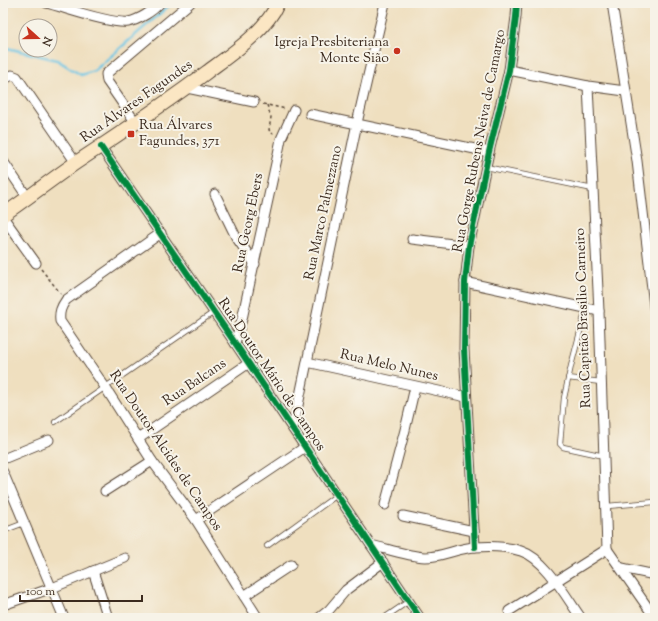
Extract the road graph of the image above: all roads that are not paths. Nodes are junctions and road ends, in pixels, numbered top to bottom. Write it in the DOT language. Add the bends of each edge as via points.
graph roads {
  1 [pos="46,3"];
  2 [pos="160,3"];
  3 [pos="190,3"];
  4 [pos="278,3"];
  5 [pos="385,3"];
  6 [pos="517,3"];
  7 [pos="612,3"];
  8 [pos="509,70"];
  9 [pos="3,80"];
  10 [pos="588,86"];
  11 [pos="187,88"];
  12 [pos="625,91"];
  13 [pos="254,102"];
  14 [pos="294,110"];
  15 [pos="310,114"];
  16 [pos="136,123"];
  17 [pos="357,123"];
  18 [pos="101,147"];
  19 [pos="489,152"];
  20 [pos="3,161"];
  21 [pos="76,164"];
  22 [pos="486,167"];
  23 [pos="593,189"];
  24 [pos="215,194"];
  25 [pos="28,198"];
  26 [pos="3,216"];
  27 [pos="161,233"];
  28 [pos="412,239"];
  29 [pos="469,246"];
  30 [pos="36,263"];
  31 [pos="255,264"];
  32 [pos="465,282"];
  33 [pos="586,309"];
  34 [pos="599,311"];
  35 [pos="214,312"];
  36 [pos="655,314"];
  37 [pos="235,343"];
  38 [pos="307,362"];
  39 [pos="248,363"];
  40 [pos="568,378"];
  41 [pos="601,382"];
  42 [pos="415,386"];
  43 [pos="105,387"];
  44 [pos="466,397"];
  45 [pos="55,422"];
  46 [pos="293,429"];
  47 [pos="138,439"];
  48 [pos="49,440"];
  49 [pos="305,447"];
  50 [pos="604,456"];
  51 [pos="3,459"];
  52 [pos="152,461"];
  53 [pos="3,472"];
  54 [pos="105,491"];
  55 [pos="337,495"];
  56 [pos="655,502"];
  57 [pos="385,504"];
  58 [pos="607,506"];
  59 [pos="403,516"];
  60 [pos="196,520"];
  61 [pos="24,523"];
  62 [pos="3,531"];
  63 [pos="474,531"];
  64 [pos="371,545"];
  65 [pos="267,546"];
  66 [pos="475,547"];
  67 [pos="607,549"];
  68 [pos="125,558"];
  69 [pos="383,562"];
  70 [pos="291,565"];
  71 [pos="622,568"];
  72 [pos="93,571"];
  73 [pos="655,575"];
  74 [pos="556,582"];
  75 [pos="52,588"];
  76 [pos="244,596"];
  77 [pos="409,601"];
  78 [pos="3,605"];
  79 [pos="509,611"];
  80 [pos="64,618"];
  81 [pos="108,618"];
  82 [pos="258,618"];
  83 [pos="319,618"];
  84 [pos="384,618"];
  85 [pos="420,618"];
  86 [pos="581,618"];
  87 [pos="655,618"];
  1 -- 2 [label="street" via="122,22 138,19"];
  3 -- 16 [label="street" via="106,73 107,81"];
  4 -- 11 [label="street, Rua Álvares Fagundes" via="260,29"];
  5 -- 17 [label="street, Rua Marco Palmezzano"];
  6 -- 8 [label="street, Rua Gorge Rubens Neiva de Camargo"];
  7 -- 12 [label="street"];
  8 -- 10 [label="street"];
  8 -- 19 [label="street, Rua Gorge Rubens Neiva de Camargo"];
  9 -- 21 [label="street" via="12,75 17,77"];
  10 -- 12 [label="street"];
  10 -- 23 [label="street, Rua Capitão Brasilio Carneiro"];
  11 -- 13 [label="street"];
  11 -- 16 [label="street, Rua Álvares Fagundes"];
  12 -- 36 [label="street" via="637,161"];
  14 -- 31 [label="street, Rua Georg Ebers" via="282,140"];
  15 -- 17 [label="street"];
  16 -- 18 [label="street, Rua Álvares Fagundes"];
  17 -- 19 [label="street"];
  17 -- 38 [label="street, Rua Marco Palmezzano"];
  18 -- 21 [label="street, Rua Álvares Fagundes"];
  18 -- 27 [label="street, Rua Doutor Mário de Campos"];
  19 -- 22 [label="street, Rua Gorge Rubens Neiva de Camargo"];
  20 -- 25 [label="street"];
  21 -- 25 [label="street, Rua Álvares Fagundes"];
  22 -- 23 [label="lane"];
  22 -- 29 [label="street, Rua Gorge Rubens Neiva de Camargo"];
  23 -- 34 [label="street, Rua Capitão Brasilio Carneiro"];
  24 -- 31 [label="street" via="236,237"];
  25 -- 26 [label="street, Rua Álvares Fagundes"];
  26 -- 30 [label="street"];
  27 -- 35 [label="street, Rua Doutor Mário de Campos"];
  27 -- 43 [label="street, Rua Doutor Alcides de Campos" via="66,300 61,307 60,321"];
  28 -- 29 [label="street"];
  29 -- 32 [label="street, Rua Gorge Rubens Neiva de Camargo"];
  31 -- 37 [label="street, Rua Georg Ebers"];
  32 -- 33 [label="street"];
  32 -- 44 [label="street, Rua Gorge Rubens Neiva de Camargo"];
  33 -- 34 [label="street"];
  33 -- 40 [label="lane"];
  34 -- 41 [label="street, Rua Capitão Brasilio Carneiro"];
  35 -- 37 [label="street, Rua Doutor Mário de Campos"];
  35 -- 43 [label="lane"];
  37 -- 39 [label="street, Rua Doutor Mário de Campos"];
  38 -- 42 [label="street, Rua Melo Nunes"];
  38 -- 46 [label="street, Rua Marco Palmezzano"];
  39 -- 46 [label="street, Rua Doutor Mário de Campos"];
  39 -- 47 [label="street, Rua Balcans"];
  40 -- 41 [label="lane"];
  40 -- 50 [label="lane" via="560,445"];
  41 -- 50 [label="street, Rua Capitão Brasilio Carneiro"];
  42 -- 44 [label="street, Rua Melo Nunes"];
  42 -- 57 [label="street"];
  43 -- 45 [label="lane"];
  43 -- 47 [label="street, Rua Doutor Alcides de Campos"];
  44 -- 63 [label="street, Rua Gorge Rubens Neiva de Camargo"];
  46 -- 49 [label="street, Rua Doutor Mário de Campos"];
  47 -- 52 [label="street, Rua Doutor Alcides de Campos"];
  48 -- 51 [label="street"];
  49 -- 55 [label="street, Rua Doutor Mário de Campos"];
  49 -- 60 [label="street"];
  50 -- 58 [label="street, Rua Capitão Brasilio Carneiro"];
  52 -- 54 [label="street"];
  52 -- 60 [label="street, Rua Doutor Alcides de Campos"];
  53 -- 61 [label="street"];
  55 -- 64 [label="street, Rua Doutor Mário de Campos"];
  55 -- 65 [label="lane"];
  56 -- 58 [label="lane"];
  58 -- 67 [label="street, Rua Capitão Brasilio Carneiro"];
  59 -- 63 [label="street"];
  60 -- 76 [label="street, Rua Doutor Alcides de Campos"];
  61 -- 62 [label="lane"];
  61 -- 75 [label="street"];
  63 -- 66 [label="street, Rua Gorge Rubens Neiva de Camargo"];
  64 -- 66 [label="street" via="424,557"];
  64 -- 69 [label="street, Rua Doutor Mário de Campos"];
  66 -- 74 [label="street" via="522,551 533,558"];
  67 -- 71 [label="street"];
  67 -- 74 [label="street"];
  68 -- 72 [label="street"];
  69 -- 77 [label="street, Rua Doutor Mário de Campos"];
  69 -- 83 [label="street" via="346,590"];
  70 -- 76 [label="street"];
  71 -- 73 [label="street"];
  71 -- 87 [label="street"];
  72 -- 75 [label="street"];
  72 -- 81 [label="street"];
  74 -- 79 [label="street"];
  74 -- 86 [label="street"];
  75 -- 78 [label="street"];
  75 -- 80 [label="street"];
  76 -- 82 [label="street, Rua Doutor Alcides de Campos"];
  77 -- 84 [label="lane"];
  77 -- 85 [label="street, Rua Doutor Mário de Campos"];
}
